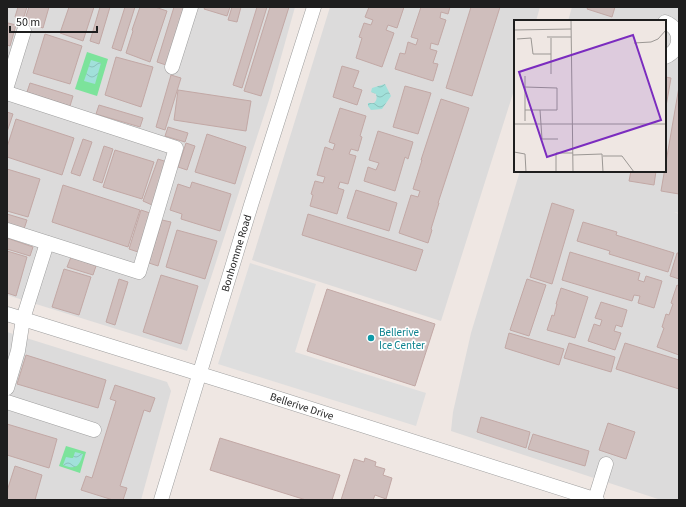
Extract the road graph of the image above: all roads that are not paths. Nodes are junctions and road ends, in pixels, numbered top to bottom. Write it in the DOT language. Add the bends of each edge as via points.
graph roads {
  1 [pos="191,7"];
  2 [pos="314,7"];
  3 [pos="666,22"];
  4 [pos="24,31"];
  5 [pos="678,45"];
  6 [pos="666,57"];
  7 [pos="172,67"];
  8 [pos="7,86"];
  9 [pos="7,93"];
  10 [pos="7,230"];
  11 [pos="47,243"];
  12 [pos="7,314"];
  13 [pos="23,320"];
  14 [pos="200,374"];
  15 [pos="7,388"];
  16 [pos="7,402"];
  17 [pos="94,430"];
  18 [pos="606,464"];
  19 [pos="161,500"];
  20 [pos="596,500"];
  1 -- 7 [label="street"];
  2 -- 14 [label="street, Bonhomme Road"];
  3 -- 5 [label="street" via="672,25 678,34"];
  4 -- 8 [label="street"];
  5 -- 6 [label="street" via="671,55"];
  9 -- 11 [label="street" via="176,148 139,272"];
  10 -- 11 [label="street"];
  11 -- 13 [label="street"];
  12 -- 13 [label="street, Bellerive Drive"];
  13 -- 14 [label="street, Bellerive Drive"];
  13 -- 15 [label="street" via="18,351"];
  14 -- 19 [label="street, Bonhomme Road"];
  14 -- 20 [label="street, Bellerive Drive"];
  16 -- 17 [label="street"];
  18 -- 20 [label="street"];
}
